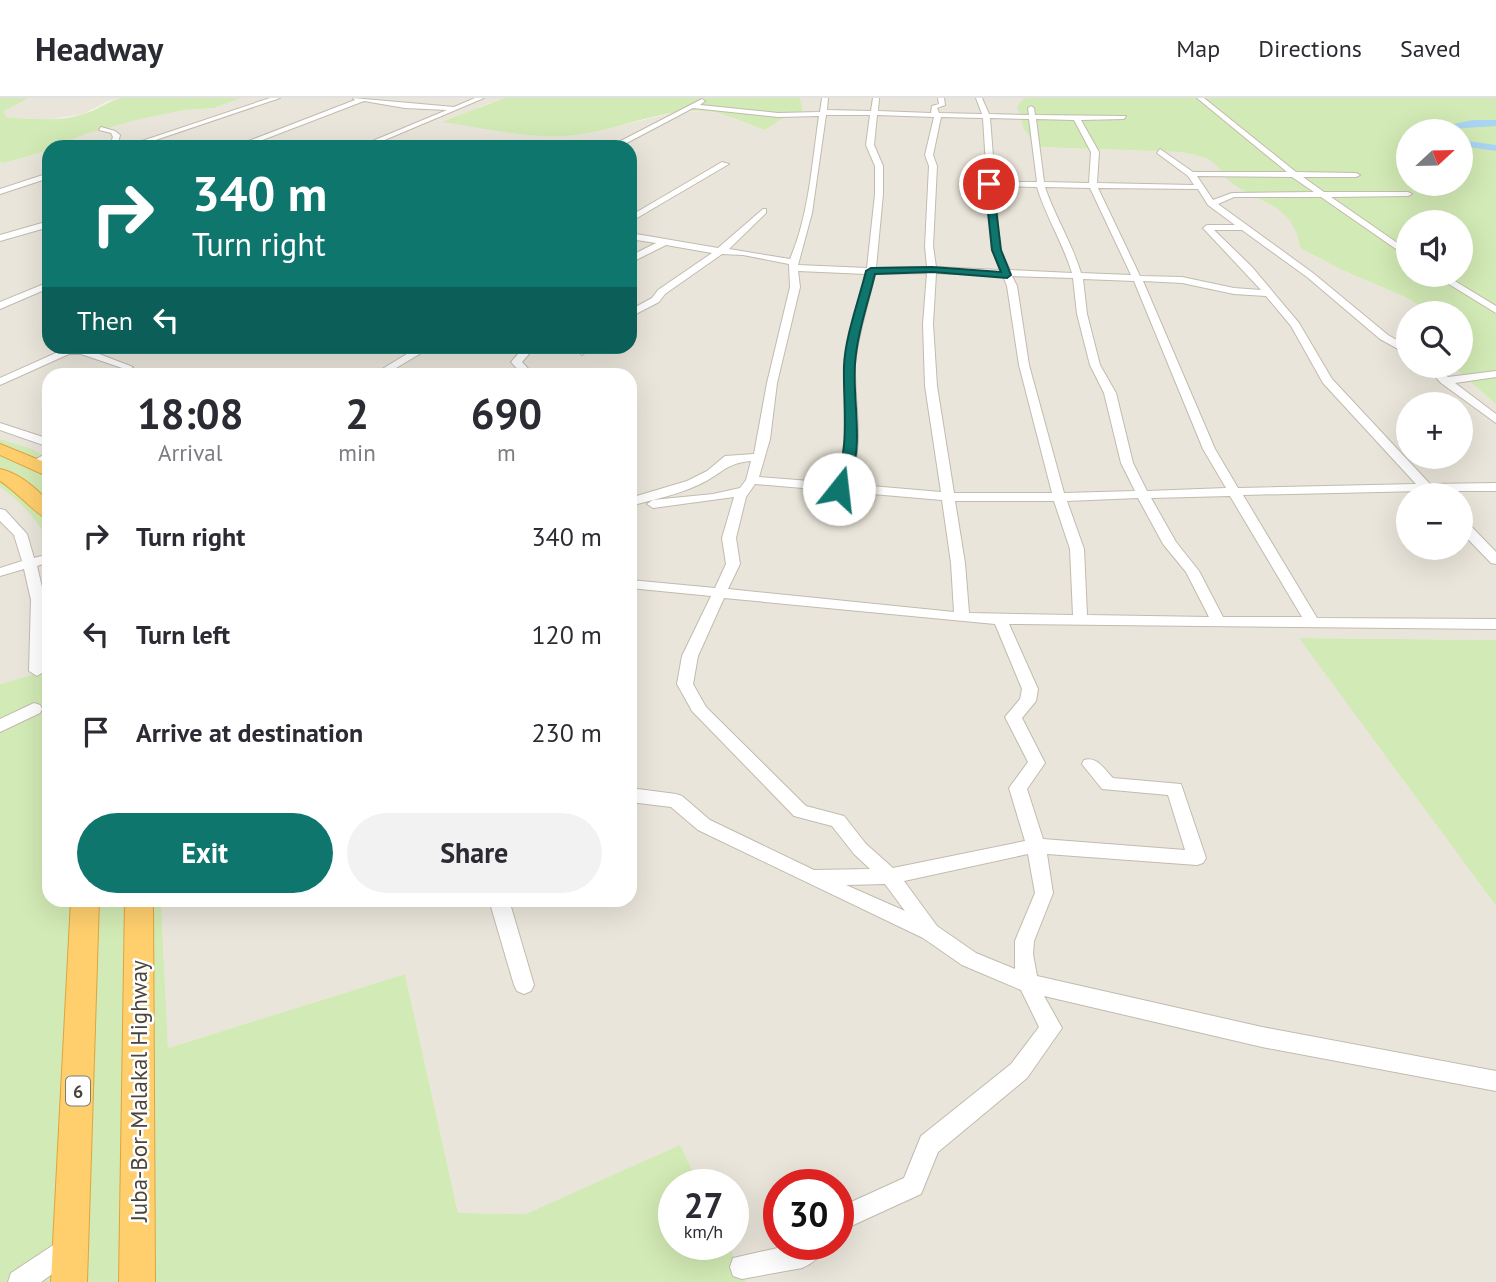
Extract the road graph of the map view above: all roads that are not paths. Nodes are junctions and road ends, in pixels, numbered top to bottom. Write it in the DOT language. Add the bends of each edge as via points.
graph roads {
  1 [pos="277,98"];
  2 [pos="356,98"];
  3 [pos="365,98"];
  4 [pos="481,98"];
  5 [pos="707,98"];
  6 [pos="825,98"];
  7 [pos="876,98"];
  8 [pos="941,98"];
  9 [pos="979,98"];
  10 [pos="1200,98"];
  11 [pos="693,106"];
  12 [pos="454,108"];
  13 [pos="1031,108"];
  14 [pos="823,113"];
  15 [pos="876,114"];
  16 [pos="938,115"];
  17 [pos="986,115"];
  18 [pos="412,116"];
  19 [pos="1076,117"];
  20 [pos="1124,117"];
  21 [pos="435,118"];
  22 [pos="101,129"];
  23 [pos="116,140"];
  24 [pos="149,140"];
  25 [pos="255,140"];
  26 [pos="380,140"];
  27 [pos="627,140"];
  28 [pos="1160,151"];
  29 [pos="725,164"];
  30 [pos="1191,174"];
  31 [pos="1356,175"];
  32 [pos="1296,176"];
  33 [pos="42,177"];
  34 [pos="989,184"];
  35 [pos="1041,186"];
  36 [pos="1093,186"];
  37 [pos="1202,187"];
  38 [pos="0,192"];
  39 [pos="1396,194"];
  40 [pos="1325,195"];
  41 [pos="1211,203"];
  42 [pos="763,211"];
  43 [pos="637,215"];
  44 [pos="42,226"];
  45 [pos="1244,227"];
  46 [pos="637,237"];
  47 [pos="0,238"];
  48 [pos="663,243"];
  49 [pos="1396,246"];
  50 [pos="718,251"];
  51 [pos="637,256"];
  52 [pos="793,265"];
  53 [pos="932,270"];
  54 [pos="871,271"];
  55 [pos="1007,275"];
  56 [pos="1078,277"];
  57 [pos="1137,278"];
  58 [pos="1459,287"];
  59 [pos="42,288"];
  60 [pos="1269,293"];
  61 [pos="0,306"];
  62 [pos="637,310"];
  63 [pos="1496,310"];
  64 [pos="1396,344"];
  65 [pos="61,354"];
  66 [pos="91,354"];
  67 [pos="414,354"];
  68 [pos="524,354"];
  69 [pos="128,367"];
  70 [pos="390,368"];
  71 [pos="522,368"];
  72 [pos="1496,374"];
  73 [pos="1442,378"];
  74 [pos="1445,381"];
  75 [pos="0,382"];
  76 [pos="1496,420"];
  77 [pos="0,426"];
  78 [pos="42,441"];
  79 [pos="0,449"];
  80 [pos="759,457"];
  81 [pos="42,462"];
  82 [pos="0,474"];
  83 [pos="1422,483"];
  84 [pos="748,486"];
  85 [pos="1496,487"];
  86 [pos="1473,488"];
  87 [pos="839,489"];
  88 [pos="1396,491"];
  89 [pos="1234,492"];
  90 [pos="1143,495"];
  91 [pos="949,497"];
  92 [pos="1059,497"];
  93 [pos="637,500"];
  94 [pos="42,505"];
  95 [pos="637,506"];
  96 [pos="0,513"];
  97 [pos="1473,536"];
  98 [pos="42,560"];
  99 [pos="1496,560"];
  100 [pos="29,563"];
  101 [pos="0,572"];
  102 [pos="637,585"];
  103 [pos="720,595"];
  104 [pos="962,617"];
  105 [pos="1000,619"];
  106 [pos="1080,620"];
  107 [pos="1219,622"];
  108 [pos="1313,623"];
  109 [pos="1496,624"];
  110 [pos="37,671"];
  111 [pos="34,709"];
  112 [pos="0,726"];
  113 [pos="1090,764"];
  114 [pos="637,796"];
  115 [pos="1034,846"];
  116 [pos="890,876"];
  117 [pos="812,878"];
  118 [pos="85,907"];
  119 [pos="139,907"];
  120 [pos="501,907"];
  121 [pos="930,932"];
  122 [pos="1027,983"];
  123 [pos="524,985"];
  124 [pos="1496,1081"];
  125 [pos="854,1213"];
  126 [pos="72,1245"];
  127 [pos="780,1260"];
  128 [pos="742,1267"];
  129 [pos="20,1282"];
  130 [pos="69,1282"];
  131 [pos="137,1282"];
  1 -- 24 [label="street"];
  2 -- 3 [label="street"];
  3 -- 12 [label="street"];
  3 -- 25 [label="street"];
  4 -- 12 [label="street"];
  5 -- 11 [label="street"];
  6 -- 14 [label="street"];
  7 -- 15 [label="street"];
  8 -- 16 [label="street" via="942,105 934,107"];
  9 -- 17 [label="street"];
  10 -- 32 [label="street"];
  11 -- 14 [label="street" via="778,115"];
  11 -- 27 [label="street"];
  12 -- 21 [label="street"];
  13 -- 35 [label="street"];
  14 -- 15 [label="street"];
  14 -- 52 [label="street" via="808,213"];
  15 -- 16 [label="street"];
  15 -- 54 [label="street" via="870,145 879,166 879,194"];
  16 -- 17 [label="street"];
  16 -- 53 [label="street" via="935,145 929,155 933,166"];
  17 -- 19 [label="street"];
  17 -- 34 [label="street"];
  18 -- 21 [label="street"];
  19 -- 20 [label="street"];
  19 -- 36 [label="street" via="1095,152"];
  21 -- 26 [label="street"];
  22 -- 23 [label="street" via="113,132"];
  28 -- 30 [label="street"];
  29 -- 43 [label="street"];
  30 -- 32 [label="street"];
  30 -- 37 [label="street"];
  31 -- 32 [label="street"];
  32 -- 40 [label="street"];
  33 -- 38 [label="street"];
  34 -- 35 [label="street"];
  34 -- 55 [label="street" via="996,250"];
  35 -- 36 [label="street"];
  35 -- 56 [label="street"];
  36 -- 37 [label="street"];
  36 -- 57 [label="street"];
  37 -- 41 [label="street"];
  39 -- 40 [label="street"];
  40 -- 41 [label="street" via="1232,195"];
  40 -- 49 [label="street"];
  41 -- 45 [label="street"];
  42 -- 50 [label="street"];
  44 -- 47 [label="street"];
  45 -- 60 [label="street" via="1207,229"];
  45 -- 64 [label="street"];
  46 -- 48 [label="street"];
  48 -- 50 [label="street"];
  48 -- 51 [label="street"];
  50 -- 52 [label="street" via="743,252"];
  50 -- 62 [label="street"];
  52 -- 54 [label="street"];
  52 -- 80 [label="street" via="795,287"];
  53 -- 54 [label="street"];
  53 -- 55 [label="street"];
  53 -- 91 [label="street" via="928,324 931,386"];
  54 -- 87 [label="street" via="850,363 852,435"];
  55 -- 56 [label="street"];
  55 -- 92 [label="street" via="1024,365"];
  56 -- 57 [label="street"];
  56 -- 90 [label="street" via="1095,365 1110,393 1127,463"];
  57 -- 60 [label="street"];
  57 -- 89 [label="street" via="1191,411"];
  58 -- 63 [label="street"];
  59 -- 61 [label="street"];
  60 -- 83 [label="street" via="1295,325 1327,382"];
  65 -- 75 [label="street"];
  66 -- 69 [label="street"];
  67 -- 70 [label="street"];
  68 -- 71 [label="street" via="516,362"];
  72 -- 74 [label="street"];
  73 -- 74 [label="street"];
  74 -- 76 [label="street"];
  77 -- 78 [label="street"];
  79 -- 81 [label="highway"];
  80 -- 84 [label="street"];
  80 -- 93 [label="street" via="729,459 691,484"];
  82 -- 94 [label="highway" via="17,482"];
  84 -- 87 [label="street"];
  84 -- 95 [label="street" via="713,498"];
  84 -- 103 [label="street" via="740,497 729,538 733,564"];
  85 -- 86 [label="street"];
  87 -- 91 [label="street"];
  88 -- 89 [label="street"];
  89 -- 90 [label="street"];
  89 -- 108 [label="street"];
  90 -- 92 [label="street"];
  90 -- 107 [label="street"];
  91 -- 92 [label="street"];
  91 -- 104 [label="street"];
  92 -- 106 [label="street" via="1077,549"];
  96 -- 100 [label="street" via="20,534"];
  97 -- 99 [label="street"];
  98 -- 100 [label="street"];
  100 -- 101 [label="street"];
  100 -- 110 [label="street" via="38,600"];
  102 -- 103 [label="street"];
  103 -- 104 [label="street"];
  103 -- 116 [label="street" via="690,656 685,684 700,712 800,811 838,821"];
  104 -- 105 [label="street"];
  105 -- 106 [label="street"];
  105 -- 115 [label="street" via="1030,689 1028,701 1013,717 1037,763 1018,788"];
  106 -- 107 [label="street"];
  107 -- 108 [label="street"];
  108 -- 109 [label="street"];
  111 -- 112 [label="street"];
  113 -- 115 [label="street" via="1108,785 1175,789 1197,858"];
  114 -- 117 [label="street" via="676,801 704,825"];
  115 -- 116 [label="street"];
  115 -- 122 [label="street" via="1044,895 1028,929 1021,962"];
  116 -- 117 [label="street"];
  116 -- 121 [label="street"];
  117 -- 121 [label="street"];
  118 -- 126 [label="highway, 6"];
  119 -- 131 [label="highway, Juba-Bor-Malakal Highway"];
  120 -- 123 [label="street"];
  121 -- 122 [label="street" via="969,959"];
  122 -- 124 [label="street" via="1262,1037"];
  122 -- 125 [label="street" via="1051,1028 1019,1072 929,1144 913,1186"];
  126 -- 129 [label="street"];
  126 -- 130 [label="highway, 6"];
  127 -- 128 [label="street"];
}
